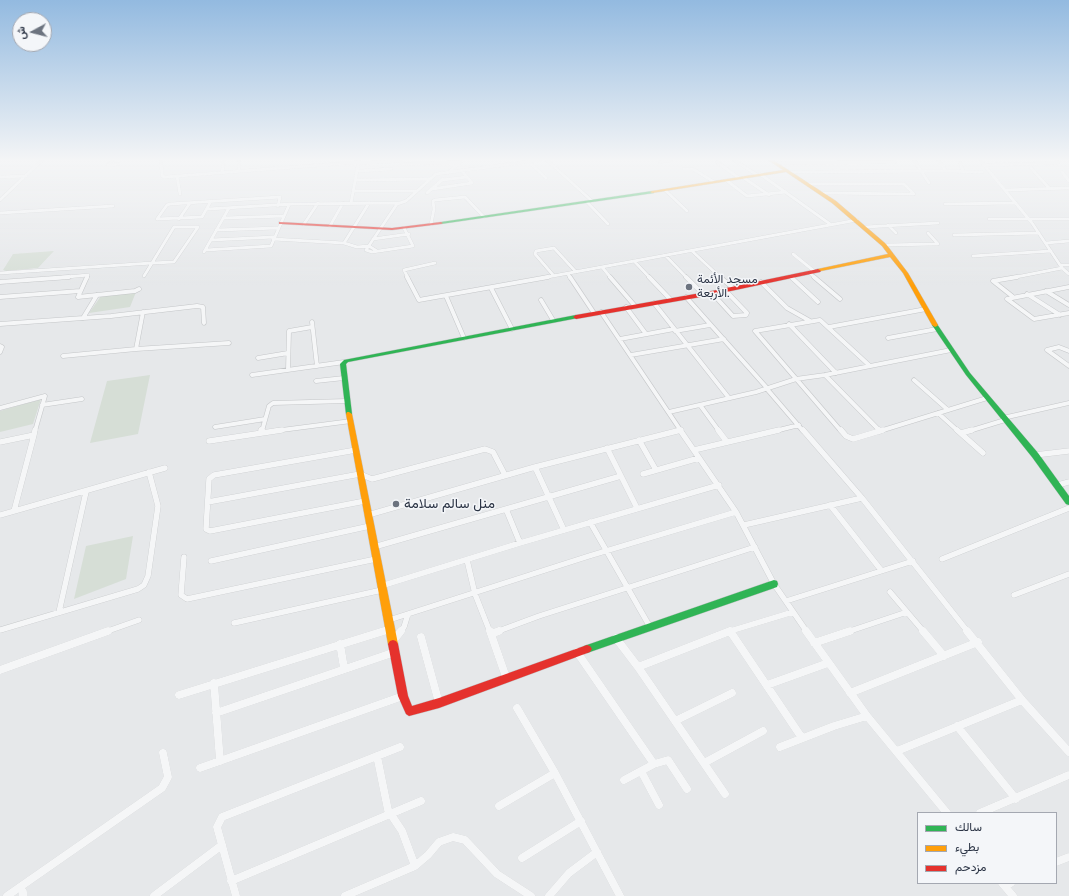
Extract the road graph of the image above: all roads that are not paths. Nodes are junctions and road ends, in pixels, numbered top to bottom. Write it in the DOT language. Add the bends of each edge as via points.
graph roads {
  1 [pos="211,201"];
  2 [pos="202,202"];
  3 [pos="279,202"];
  4 [pos="400,202"];
  5 [pos="433,202"];
  6 [pos="470,202"];
  7 [pos="585,202"];
  8 [pos="591,202"];
  9 [pos="677,202"];
  10 [pos="799,202"];
  11 [pos="833,202"];
  12 [pos="1016,202"];
  13 [pos="190,203"];
  14 [pos="318,203"];
  15 [pos="343,203"];
  16 [pos="351,203"];
  17 [pos="369,203"];
  18 [pos="945,204"];
  19 [pos="289,205"];
  20 [pos="113,206"];
  21 [pos="278,206"];
  22 [pos="229,208"];
  23 [pos="208,209"];
  24 [pos="687,211"];
  25 [pos="0,213"];
  26 [pos="484,217"];
  27 [pos="223,218"];
  28 [pos="179,219"];
  29 [pos="989,219"];
  30 [pos="1064,219"];
  31 [pos="1069,219"];
  32 [pos="857,220"];
  33 [pos="1030,220"];
  34 [pos="281,222"];
  35 [pos="1069,222"];
  36 [pos="938,223"];
  37 [pos="304,224"];
  38 [pos="431,224"];
  39 [pos="608,224"];
  40 [pos="830,224"];
  41 [pos="888,225"];
  42 [pos="330,226"];
  43 [pos="865,226"];
  44 [pos="355,227"];
  45 [pos="379,229"];
  46 [pos="216,230"];
  47 [pos="406,231"];
  48 [pos="896,233"];
  49 [pos="928,233"];
  50 [pos="1039,233"];
  51 [pos="954,235"];
  52 [pos="273,238"];
  53 [pos="373,239"];
  54 [pos="211,240"];
  55 [pos="1069,241"];
  56 [pos="344,243"];
  57 [pos="1046,243"];
  58 [pos="884,245"];
  59 [pos="369,246"];
  60 [pos="692,251"];
  61 [pos="1051,251"];
  62 [pos="792,254"];
  63 [pos="666,255"];
  64 [pos="892,255"];
  65 [pos="973,256"];
  66 [pos="634,261"];
  67 [pos="152,263"];
  68 [pos="435,263"];
  69 [pos="1069,265"];
  70 [pos="602,267"];
  71 [pos="1061,267"];
  72 [pos="812,271"];
  73 [pos="576,272"];
  74 [pos="0,273"];
  75 [pos="568,274"];
  76 [pos="1069,274"];
  77 [pos="144,276"];
  78 [pos="554,276"];
  79 [pos="790,276"];
  80 [pos="2,282"];
  81 [pos="762,282"];
  82 [pos="0,287"];
  83 [pos="1069,287"];
  84 [pos="492,288"];
  85 [pos="733,288"];
  86 [pos="139,289"];
  87 [pos="725,290"];
  88 [pos="80,291"];
  89 [pos="1046,291"];
  90 [pos="712,293"];
  91 [pos="703,294"];
  92 [pos="1027,294"];
  93 [pos="97,295"];
  94 [pos="446,296"];
  95 [pos="1012,296"];
  96 [pos="0,297"];
  97 [pos="686,297"];
  98 [pos="670,299"];
  99 [pos="840,299"];
  100 [pos="541,300"];
  101 [pos="818,302"];
  102 [pos="654,303"];
  103 [pos="1069,305"];
  104 [pos="635,306"];
  105 [pos="626,307"];
  106 [pos="926,309"];
  107 [pos="143,312"];
  108 [pos="597,312"];
  109 [pos="1069,314"];
  110 [pos="1060,315"];
  111 [pos="83,318"];
  112 [pos="553,320"];
  113 [pos="810,322"];
  114 [pos="204,323"];
  115 [pos="0,324"];
  116 [pos="789,324"];
  117 [pos="710,325"];
  118 [pos="829,327"];
  119 [pos="512,329"];
  120 [pos="938,329"];
  121 [pos="675,330"];
  122 [pos="646,334"];
  123 [pos="464,338"];
  124 [pos="888,338"];
  125 [pos="620,339"];
  126 [pos="724,339"];
  127 [pos="229,342"];
  128 [pos="687,345"];
  129 [pos="0,346"];
  130 [pos="136,349"];
  131 [pos="951,350"];
  132 [pos="1069,351"];
  133 [pos="0,352"];
  134 [pos="288,353"];
  135 [pos="631,355"];
  136 [pos="63,356"];
  137 [pos="258,358"];
  138 [pos="344,362"];
  139 [pos="317,366"];
  140 [pos="870,366"];
  141 [pos="1069,366"];
  142 [pos="288,370"];
  143 [pos="836,373"];
  144 [pos="252,375"];
  145 [pos="825,375"];
  146 [pos="344,378"];
  147 [pos="796,379"];
  148 [pos="914,380"];
  149 [pos="316,381"];
  150 [pos="767,389"];
  151 [pos="82,398"];
  152 [pos="729,398"];
  153 [pos="987,398"];
  154 [pos="347,401"];
  155 [pos="1069,403"];
  156 [pos="42,404"];
  157 [pos="700,405"];
  158 [pos="0,408"];
  159 [pos="948,410"];
  160 [pos="669,412"];
  161 [pos="938,413"];
  162 [pos="265,419"];
  163 [pos="1004,419"];
  164 [pos="351,421"];
  165 [pos="799,425"];
  166 [pos="215,427"];
  167 [pos="681,430"];
  168 [pos="880,431"];
  169 [pos="264,432"];
  170 [pos="961,433"];
  171 [pos="34,435"];
  172 [pos="639,440"];
  173 [pos="209,441"];
  174 [pos="0,442"];
  175 [pos="727,442"];
  176 [pos="607,448"];
  177 [pos="356,450"];
  178 [pos="694,450"];
  179 [pos="1069,451"];
  180 [pos="983,453"];
  181 [pos="1035,455"];
  182 [pos="699,458"];
  183 [pos="535,467"];
  184 [pos="164,468"];
  185 [pos="656,470"];
  186 [pos="148,472"];
  187 [pos="360,474"];
  188 [pos="643,474"];
  189 [pos="505,475"];
  190 [pos="621,476"];
  191 [pos="1069,482"];
  192 [pos="718,485"];
  193 [pos="1058,485"];
  194 [pos="86,492"];
  195 [pos="550,497"];
  196 [pos="862,498"];
  197 [pos="365,501"];
  198 [pos="208,502"];
  199 [pos="1069,502"];
  200 [pos="830,505"];
  201 [pos="637,508"];
  202 [pos="1069,508"];
  203 [pos="506,509"];
  204 [pos="14,511"];
  205 [pos="736,512"];
  206 [pos="0,515"];
  207 [pos="368,515"];
  208 [pos="590,522"];
  209 [pos="744,524"];
  210 [pos="370,526"];
  211 [pos="564,530"];
  212 [pos="520,543"];
  213 [pos="374,547"];
  214 [pos="754,547"];
  215 [pos="607,551"];
  216 [pos="184,557"];
  217 [pos="376,559"];
  218 [pos="942,559"];
  219 [pos="467,560"];
  220 [pos="211,561"];
  221 [pos="913,561"];
  222 [pos="881,570"];
  223 [pos="1069,574"];
  224 [pos="774,584"];
  225 [pos="382,588"];
  226 [pos="627,588"];
  227 [pos="890,592"];
  228 [pos="475,594"];
  229 [pos="1014,595"];
  230 [pos="786,601"];
  231 [pos="58,612"];
  232 [pos="793,612"];
  233 [pos="907,612"];
  234 [pos="408,614"];
  235 [pos="139,620"];
  236 [pos="389,620"];
  237 [pos="234,623"];
  238 [pos="650,627"];
  239 [pos="391,629"];
  240 [pos="0,630"];
  241 [pos="730,631"];
  242 [pos="491,634"];
  243 [pos="421,637"];
  244 [pos="616,638"];
  245 [pos="393,642"];
  246 [pos="978,642"];
  247 [pos="814,643"];
  248 [pos="340,644"];
  249 [pos="395,652"];
  250 [pos="577,652"];
  251 [pos="944,656"];
  252 [pos="828,663"];
  253 [pos="638,667"];
  254 [pos="344,668"];
  255 [pos="0,670"];
  256 [pos="506,677"];
  257 [pos="214,683"];
  258 [pos="767,685"];
  259 [pos="732,693"];
  260 [pos="850,693"];
  261 [pos="179,695"];
  262 [pos="403,696"];
  263 [pos="1022,700"];
  264 [pos="439,703"];
  265 [pos="517,708"];
  266 [pos="216,713"];
  267 [pos="867,716"];
  268 [pos="675,721"];
  269 [pos="957,726"];
  270 [pos="763,731"];
  271 [pos="802,738"];
  272 [pos="400,747"];
  273 [pos="780,747"];
  274 [pos="897,751"];
  275 [pos="1069,752"];
  276 [pos="163,753"];
  277 [pos="377,756"];
  278 [pos="220,761"];
  279 [pos="704,763"];
  280 [pos="654,764"];
  281 [pos="200,768"];
  282 [pos="641,771"];
  283 [pos="555,772"];
  284 [pos="1069,775"];
  285 [pos="624,780"];
  286 [pos="687,788"];
  287 [pos="725,794"];
  288 [pos="1016,799"];
  289 [pos="421,801"];
  290 [pos="659,805"];
  291 [pos="499,806"];
  292 [pos="946,812"];
  293 [pos="983,812"];
  294 [pos="390,814"];
  295 [pos="581,821"];
  296 [pos="222,844"];
  297 [pos="597,852"];
  298 [pos="1069,857"];
  299 [pos="522,858"];
  300 [pos="1057,862"];
  301 [pos="414,866"];
  302 [pos="231,881"];
  303 [pos="1006,884"];
  304 [pos="7,896"];
  305 [pos="154,896"];
  306 [pos="236,896"];
  307 [pos="345,896"];
  308 [pos="530,896"];
  309 [pos="549,896"];
  310 [pos="620,896"];
  311 [pos="1013,896"];
  1 -- 23 [label="street"];
  2 -- 13 [label="street"];
  3 -- 21 [label="street"];
  4 -- 17 [label="street"];
  4 -- 45 [label="street"];
  5 -- 38 [label="street"];
  6 -- 26 [label="street"];
  7 -- 26 [label="street"];
  8 -- 39 [label="street"];
  9 -- 24 [label="street"];
  10 -- 40 [label="street"];
  11 -- 32 [label="street"];
  12 -- 18 [label="street"];
  12 -- 33 [label="street"];
  13 -- 28 [label="street"];
  13 -- 28 [label="street" via="168,204 157,219"];
  14 -- 15 [label="street"];
  14 -- 19 [label="street"];
  14 -- 37 [label="street"];
  15 -- 16 [label="street"];
  15 -- 42 [label="street"];
  16 -- 17 [label="street"];
  17 -- 44 [label="street"];
  19 -- 21 [label="street"];
  19 -- 34 [label="street"];
  20 -- 25 [label="street"];
  21 -- 22 [label="street"];
  22 -- 23 [label="street"];
  22 -- 27 [label="street"];
  23 -- 28 [label="street" via="202,217"];
  26 -- 38 [label="street"];
  27 -- 34 [label="street"];
  27 -- 46 [label="street"];
  29 -- 33 [label="street"];
  30 -- 31 [label="street"];
  30 -- 33 [label="street"];
  30 -- 35 [label="street"];
  32 -- 40 [label="street"];
  32 -- 43 [label="street"];
  33 -- 50 [label="street"];
  34 -- 37 [label="street"];
  34 -- 46 [label="street"];
  34 -- 52 [label="street"];
  36 -- 41 [label="street"];
  37 -- 42 [label="street"];
  38 -- 47 [label="street"];
  40 -- 60 [label="street"];
  41 -- 43 [label="street"];
  41 -- 48 [label="street"];
  42 -- 44 [label="street"];
  43 -- 58 [label="street"];
  44 -- 45 [label="street"];
  44 -- 56 [label="street"];
  45 -- 47 [label="street"];
  45 -- 53 [label="street"];
  46 -- 54 [label="street"];
  47 -- 53 [label="street"];
  47 -- 59 [label="street" via="413,246 367,251"];
  49 -- 58 [label="street" via="938,244"];
  50 -- 51 [label="street"];
  50 -- 57 [label="street"];
  52 -- 54 [label="street"];
  52 -- 54 [label="street" via="271,246 205,251"];
  52 -- 56 [label="street"];
  53 -- 59 [label="street"];
  55 -- 57 [label="street"];
  56 -- 59 [label="street" via="357,247"];
  57 -- 61 [label="street"];
  58 -- 64 [label="street"];
  60 -- 63 [label="street"];
  60 -- 85 [label="street"];
  61 -- 65 [label="street"];
  61 -- 71 [label="street"];
  62 -- 72 [label="street"];
  63 -- 66 [label="street"];
  63 -- 91 [label="street"];
  64 -- 72 [label="street"];
  64 -- 106 [label="street"];
  66 -- 70 [label="street"];
  66 -- 98 [label="street"];
  67 -- 67 [label="street" via="174,227 198,227 174,262"];
  67 -- 74 [label="street"];
  67 -- 77 [label="street"];
  68 -- 94 [label="street" via="404,270 419,300"];
  69 -- 71 [label="street"];
  70 -- 73 [label="street"];
  70 -- 104 [label="street"];
  71 -- 76 [label="street"];
  71 -- 95 [label="street" via="993,281"];
  72 -- 79 [label="street"];
  72 -- 99 [label="street"];
  73 -- 75 [label="street"];
  73 -- 78 [label="street" via="554,248 536,251"];
  75 -- 78 [label="street"];
  75 -- 108 [label="street"];
  78 -- 84 [label="street"];
  79 -- 81 [label="street"];
  79 -- 101 [label="street"];
  80 -- 82 [label="street"];
  80 -- 88 [label="street" via="88,275"];
  81 -- 85 [label="street"];
  81 -- 113 [label="street" via="788,308"];
  83 -- 89 [label="street"];
  84 -- 94 [label="street"];
  84 -- 119 [label="street"];
  85 -- 87 [label="street"];
  86 -- 93 [label="street"];
  87 -- 90 [label="street"];
  87 -- 90 [label="street" via="747,313 746,315 733,316"];
  88 -- 93 [label="street" via="78,297"];
  88 -- 96 [label="street"];
  89 -- 92 [label="street"];
  89 -- 103 [label="street"];
  90 -- 91 [label="street"];
  91 -- 97 [label="street"];
  92 -- 95 [label="street"];
  92 -- 110 [label="street"];
  93 -- 111 [label="street"];
  94 -- 123 [label="street"];
  95 -- 110 [label="street" via="1007,299 1034,319"];
  97 -- 98 [label="street"];
  97 -- 117 [label="street"];
  98 -- 102 [label="street"];
  100 -- 112 [label="street"];
  102 -- 104 [label="street"];
  102 -- 121 [label="street"];
  104 -- 105 [label="street"];
  105 -- 108 [label="street"];
  105 -- 122 [label="street"];
  106 -- 118 [label="street"];
  106 -- 120 [label="street"];
  107 -- 111 [label="street"];
  107 -- 114 [label="street" via="201,306 204,310"];
  107 -- 130 [label="street"];
  108 -- 112 [label="street"];
  108 -- 125 [label="street"];
  109 -- 110 [label="street"];
  111 -- 115 [label="street"];
  112 -- 119 [label="street"];
  113 -- 116 [label="street"];
  113 -- 118 [label="street" via="820,320"];
  116 -- 143 [label="street"];
  116 -- 147 [label="street" via="755,331"];
  117 -- 121 [label="street"];
  117 -- 126 [label="street"];
  118 -- 140 [label="street"];
  119 -- 123 [label="street"];
  120 -- 124 [label="street"];
  120 -- 131 [label="street"];
  121 -- 122 [label="street"];
  121 -- 128 [label="street"];
  122 -- 125 [label="street"];
  123 -- 138 [label="street"];
  125 -- 135 [label="street"];
  126 -- 128 [label="street"];
  126 -- 150 [label="street"];
  127 -- 130 [label="street"];
  128 -- 135 [label="street"];
  128 -- 152 [label="street"];
  129 -- 133 [label="street"];
  130 -- 136 [label="street"];
  131 -- 140 [label="street"];
  131 -- 153 [label="street"];
  132 -- 141 [label="street" via="1059,347 1047,350"];
  134 -- 137 [label="street"];
  134 -- 139 [label="street" via="289,331 312,324"];
  134 -- 142 [label="street"];
  135 -- 160 [label="street"];
  138 -- 139 [label="street"];
  138 -- 146 [label="street"];
  139 -- 142 [label="street"];
  140 -- 143 [label="street"];
  142 -- 144 [label="street"];
  143 -- 145 [label="street"];
  145 -- 147 [label="street"];
  145 -- 168 [label="street"];
  146 -- 149 [label="street"];
  146 -- 154 [label="street"];
  147 -- 150 [label="street"];
  147 -- 168 [label="street" via="850,438 857,439"];
  148 -- 159 [label="street"];
  150 -- 152 [label="street"];
  150 -- 165 [label="street"];
  151 -- 156 [label="street"];
  152 -- 157 [label="street"];
  153 -- 159 [label="street"];
  153 -- 163 [label="street"];
  154 -- 162 [label="street" via="280,401 269,406"];
  154 -- 164 [label="street"];
  155 -- 163 [label="street"];
  156 -- 158 [label="street" via="44,396"];
  156 -- 171 [label="street"];
  157 -- 160 [label="street"];
  157 -- 175 [label="street"];
  159 -- 161 [label="street"];
  160 -- 167 [label="street"];
  161 -- 168 [label="street"];
  161 -- 170 [label="street"];
  162 -- 166 [label="street"];
  162 -- 169 [label="street" via="261,430"];
  163 -- 170 [label="street"];
  163 -- 181 [label="street"];
  164 -- 169 [label="street"];
  164 -- 177 [label="street"];
  165 -- 175 [label="street"];
  165 -- 196 [label="street"];
  167 -- 172 [label="street"];
  167 -- 178 [label="street"];
  169 -- 173 [label="street"];
  170 -- 180 [label="street"];
  171 -- 174 [label="street"];
  171 -- 204 [label="street"];
  172 -- 176 [label="street"];
  172 -- 185 [label="street"];
  175 -- 178 [label="street"];
  176 -- 183 [label="street"];
  176 -- 190 [label="street"];
  177 -- 187 [label="street"];
  177 -- 198 [label="street" via="214,475 209,479"];
  178 -- 182 [label="street"];
  179 -- 181 [label="street"];
  181 -- 193 [label="street"];
  182 -- 185 [label="street"];
  182 -- 192 [label="street"];
  183 -- 189 [label="street"];
  183 -- 195 [label="street"];
  184 -- 186 [label="street"];
  185 -- 188 [label="street"];
  186 -- 194 [label="street"];
  186 -- 231 [label="street" via="158,506 146,582 138,589"];
  187 -- 189 [label="street" via="372,478 488,449 493,452"];
  187 -- 197 [label="street"];
  187 -- 198 [label="street"];
  189 -- 207 [label="street"];
  190 -- 195 [label="street"];
  190 -- 201 [label="street"];
  191 -- 193 [label="street"];
  192 -- 201 [label="street"];
  192 -- 205 [label="street"];
  193 -- 199 [label="street"];
  194 -- 204 [label="street"];
  194 -- 231 [label="street"];
  195 -- 203 [label="street"];
  195 -- 211 [label="street"];
  196 -- 200 [label="street"];
  196 -- 221 [label="street"];
  197 -- 198 [label="street" via="210,531 206,529"];
  197 -- 207 [label="street"];
  200 -- 209 [label="street"];
  200 -- 222 [label="street"];
  201 -- 208 [label="street"];
  202 -- 218 [label="street"];
  203 -- 212 [label="street"];
  203 -- 213 [label="street"];
  204 -- 206 [label="street"];
  205 -- 209 [label="street"];
  205 -- 215 [label="street"];
  207 -- 210 [label="street"];
  208 -- 211 [label="street"];
  208 -- 215 [label="street"];
  209 -- 214 [label="street"];
  210 -- 213 [label="street"];
  210 -- 220 [label="street"];
  211 -- 212 [label="street"];
  212 -- 219 [label="street"];
  213 -- 217 [label="street"];
  214 -- 224 [label="street"];
  214 -- 226 [label="street"];
  215 -- 226 [label="street"];
  215 -- 228 [label="street"];
  216 -- 217 [label="street" via="181,595 187,599"];
  217 -- 225 [label="street"];
  219 -- 225 [label="street"];
  219 -- 228 [label="street"];
  221 -- 222 [label="street"];
  221 -- 246 [label="street"];
  222 -- 230 [label="street"];
  223 -- 229 [label="street"];
  224 -- 230 [label="street"];
  224 -- 238 [label="street"];
  225 -- 236 [label="street"];
  225 -- 237 [label="street"];
  226 -- 238 [label="street"];
  226 -- 242 [label="street"];
  227 -- 233 [label="street"];
  228 -- 234 [label="street"];
  228 -- 242 [label="street"];
  230 -- 232 [label="street"];
  231 -- 240 [label="street"];
  232 -- 241 [label="street"];
  232 -- 247 [label="street"];
  233 -- 247 [label="street"];
  233 -- 251 [label="street"];
  234 -- 236 [label="street"];
  234 -- 245 [label="street" via="404,628"];
  235 -- 255 [label="street"];
  236 -- 239 [label="street"];
  238 -- 244 [label="street"];
  239 -- 245 [label="street"];
  239 -- 248 [label="street"];
  241 -- 253 [label="street"];
  241 -- 258 [label="street"];
  242 -- 256 [label="street"];
  243 -- 264 [label="street"];
  244 -- 250 [label="street"];
  244 -- 253 [label="street"];
  245 -- 249 [label="street"];
  246 -- 251 [label="street"];
  246 -- 263 [label="street"];
  247 -- 252 [label="street"];
  248 -- 254 [label="street"];
  248 -- 257 [label="street"];
  249 -- 254 [label="street"];
  249 -- 262 [label="street"];
  250 -- 256 [label="street"];
  250 -- 280 [label="street"];
  251 -- 260 [label="street"];
  252 -- 258 [label="street"];
  252 -- 260 [label="street"];
  253 -- 268 [label="street"];
  254 -- 266 [label="street"];
  256 -- 264 [label="street"];
  257 -- 261 [label="street"];
  257 -- 266 [label="street"];
  258 -- 271 [label="street"];
  259 -- 268 [label="street"];
  260 -- 267 [label="street"];
  262 -- 264 [label="street" via="409,711"];
  262 -- 278 [label="street"];
  263 -- 269 [label="street"];
  263 -- 275 [label="street"];
  265 -- 283 [label="street"];
  266 -- 278 [label="street"];
  267 -- 271 [label="street"];
  267 -- 274 [label="street"];
  268 -- 279 [label="street"];
  269 -- 274 [label="street"];
  269 -- 288 [label="street"];
  270 -- 279 [label="street"];
  271 -- 273 [label="street"];
  272 -- 277 [label="street"];
  274 -- 292 [label="street"];
  276 -- 304 [label="street" via="168,777 162,788"];
  277 -- 294 [label="street"];
  277 -- 296 [label="street" via="222,818 217,827"];
  278 -- 281 [label="street"];
  279 -- 287 [label="street"];
  280 -- 282 [label="street"];
  280 -- 286 [label="street" via="668,760"];
  282 -- 285 [label="street"];
  282 -- 290 [label="street"];
  283 -- 291 [label="street"];
  283 -- 295 [label="street"];
  284 -- 288 [label="street"];
  288 -- 293 [label="street"];
  289 -- 294 [label="street"];
  294 -- 301 [label="street" via="402,831"];
  294 -- 302 [label="street"];
  295 -- 297 [label="street"];
  295 -- 299 [label="street"];
  296 -- 302 [label="street"];
  296 -- 305 [label="street"];
  297 -- 309 [label="street" via="569,873"];
  297 -- 310 [label="street"];
  298 -- 300 [label="street"];
  301 -- 307 [label="street"];
  301 -- 308 [label="street" via="440,842 457,837 465,840 497,874"];
  302 -- 306 [label="street"];
  303 -- 311 [label="street"];
}
